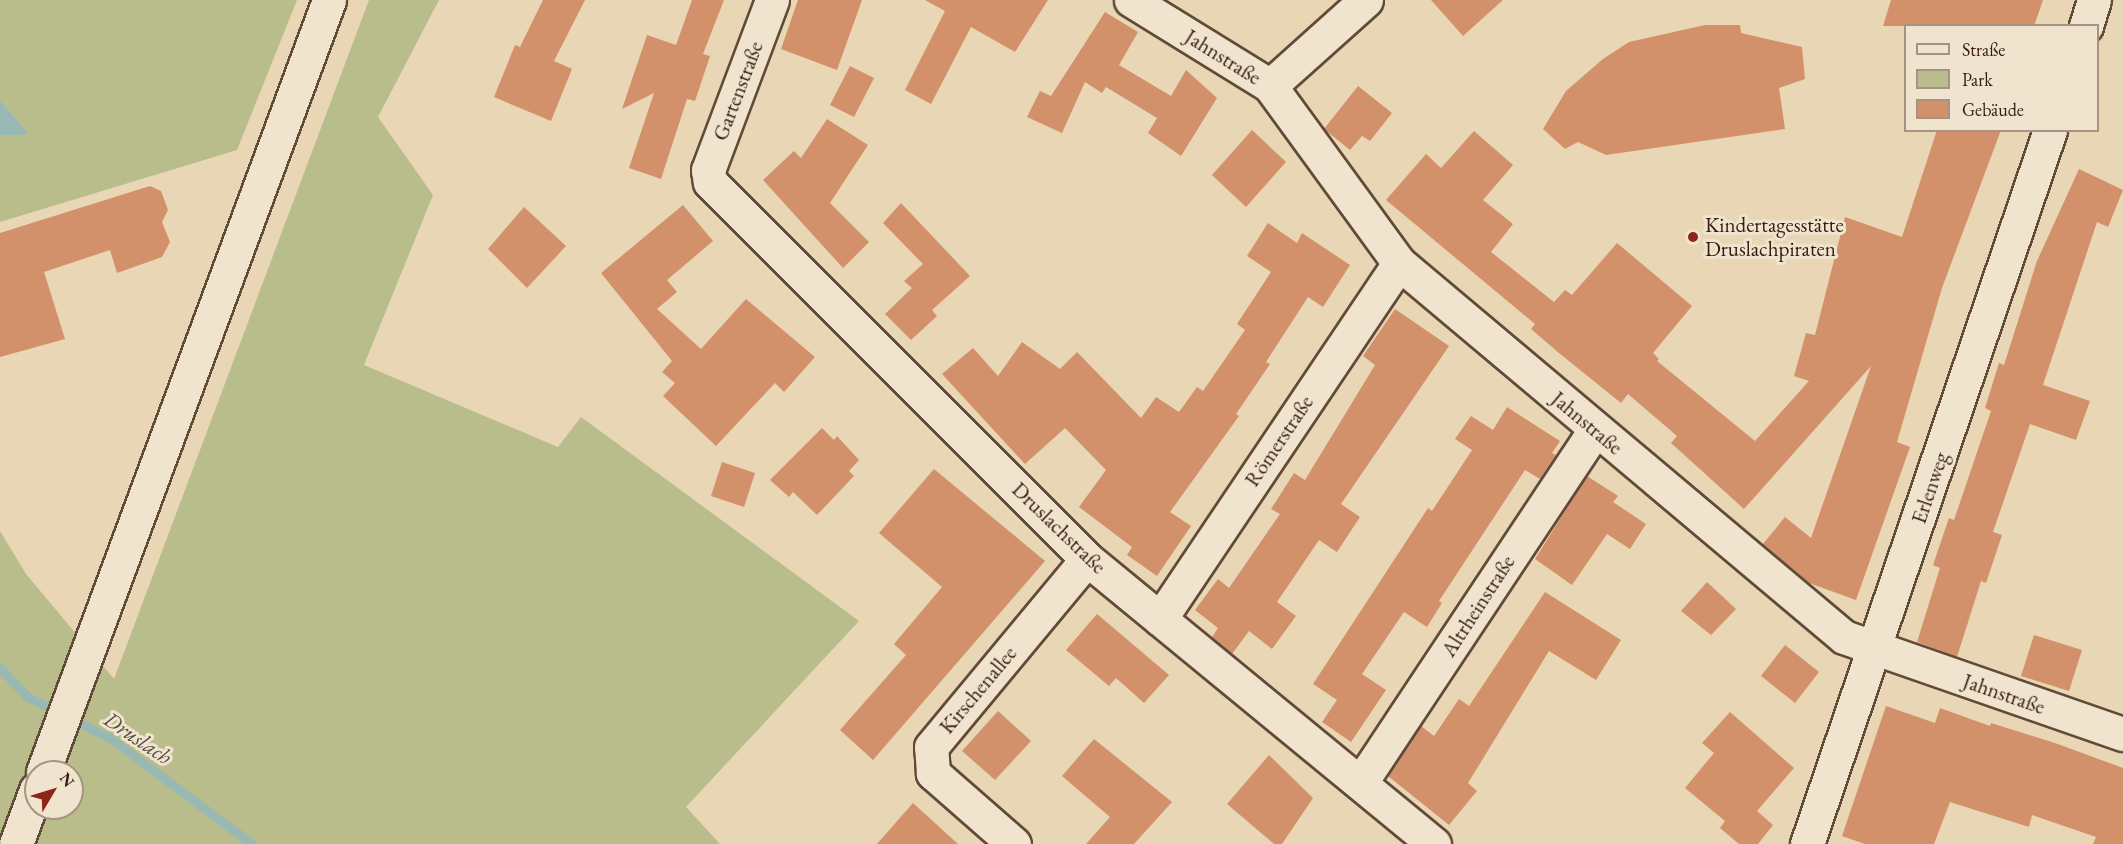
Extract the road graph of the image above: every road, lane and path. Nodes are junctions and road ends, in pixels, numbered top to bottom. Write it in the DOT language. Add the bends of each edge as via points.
graph roads {
  1 [pos="329,0"];
  2 [pos="772,0"];
  3 [pos="1131,0"];
  4 [pos="1366,0"];
  5 [pos="2094,0"];
  6 [pos="2087,24"];
  7 [pos="1270,86"];
  8 [pos="2049,132"];
  9 [pos="710,182"];
  10 [pos="1398,263"];
  11 [pos="1595,430"];
  12 [pos="1087,559"];
  13 [pos="1160,618"];
  14 [pos="1875,651"];
  15 [pos="2123,734"];
  16 [pos="47,760"];
  17 [pos="1361,782"];
  18 [pos="25,820"];
  19 [pos="16,844"];
  20 [pos="1014,844"];
  21 [pos="1434,844"];
  22 [pos="1807,844"];
  1 -- 16 [label="street"];
  2 -- 9 [label="street, Gartenstraße" via="708,170"];
  3 -- 7 [label="street, Jahnstraße"];
  4 -- 7 [label="street"];
  5 -- 6 [label="street"];
  7 -- 10 [label="street, Jahnstraße"];
  8 -- 14 [label="street, Erlenweg"];
  9 -- 12 [label="street, Druslachstraße"];
  10 -- 11 [label="street, Jahnstraße"];
  10 -- 13 [label="street, Römerstraße"];
  11 -- 14 [label="street, Jahnstraße" via="1844,637"];
  11 -- 17 [label="street, Altrheinstraße"];
  12 -- 13 [label="street, Druslachstraße"];
  12 -- 20 [label="street, Kirschenallee" via="931,747 933,773"];
  13 -- 17 [label="street, Druslachstraße"];
  14 -- 15 [label="street, Jahnstraße"];
  14 -- 22 [label="street, Erlenweg"];
  17 -- 21 [label="street, Druslachstraße"];
  18 -- 19 [label="street"];
}
